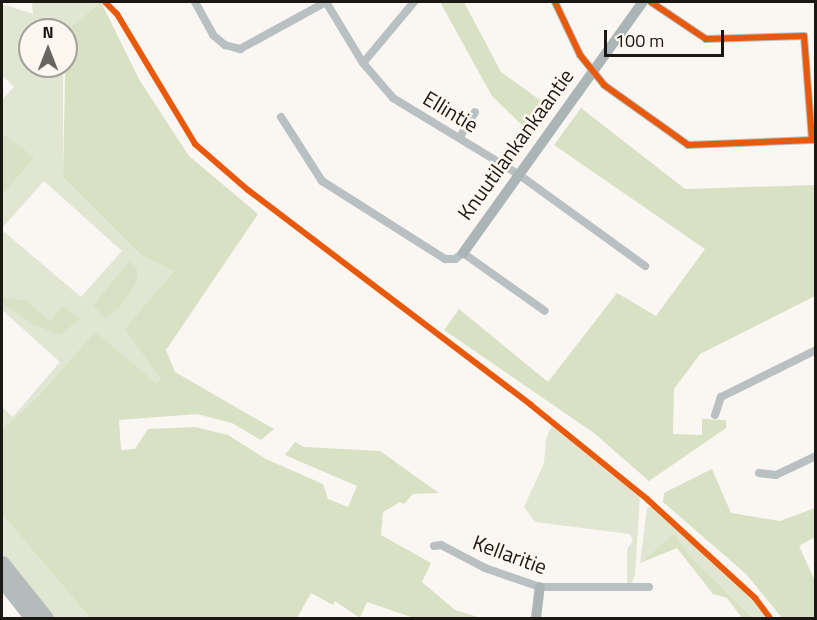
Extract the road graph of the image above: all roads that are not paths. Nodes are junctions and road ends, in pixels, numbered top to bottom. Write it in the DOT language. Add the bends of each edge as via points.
graph roads {
  1 [pos="195,2"];
  2 [pos="326,2"];
  3 [pos="414,2"];
  4 [pos="555,2"];
  5 [pos="644,2"];
  6 [pos="651,2"];
  7 [pos="363,63"];
  8 [pos="592,71"];
  9 [pos="475,112"];
  10 [pos="281,117"];
  11 [pos="460,137"];
  12 [pos="518,174"];
  13 [pos="463,253"];
  14 [pos="645,266"];
  15 [pos="544,311"];
  16 [pos="816,350"];
  17 [pos="715,415"];
  18 [pos="816,456"];
  19 [pos="759,473"];
  20 [pos="434,546"];
  21 [pos="2,562"];
  22 [pos="2,580"];
  23 [pos="540,587"];
  24 [pos="649,587"];
  25 [pos="32,618"];
  26 [pos="46,618"];
  27 [pos="536,618"];
  1 -- 2 [label="street" via="213,35 225,45 240,49"];
  2 -- 7 [label="street, Ellintie"];
  3 -- 7 [label="street"];
  4 -- 8 [label="street" via="580,55"];
  5 -- 8 [label="street, Knuutilankankaantie"];
  6 -- 8 [label="street" via="706,39 804,36 812,140 688,145 604,85"];
  7 -- 11 [label="street, Ellintie" via="393,98"];
  8 -- 12 [label="street, Knuutilankankaantie"];
  9 -- 11 [label="street"];
  10 -- 13 [label="street" via="322,181 445,259 455,259"];
  11 -- 12 [label="street, Ellintie"];
  12 -- 13 [label="street, Knuutilankankaantie"];
  12 -- 14 [label="street, Ellintie"];
  13 -- 15 [label="street"];
  16 -- 17 [label="street" via="722,397"];
  18 -- 19 [label="street" via="776,475"];
  20 -- 23 [label="street, Kellaritie" via="441,545 485,568"];
  21 -- 26 [label="highway"];
  22 -- 25 [label="highway"];
  23 -- 24 [label="street, Kellaritie"];
  23 -- 27 [label="street"];
}
